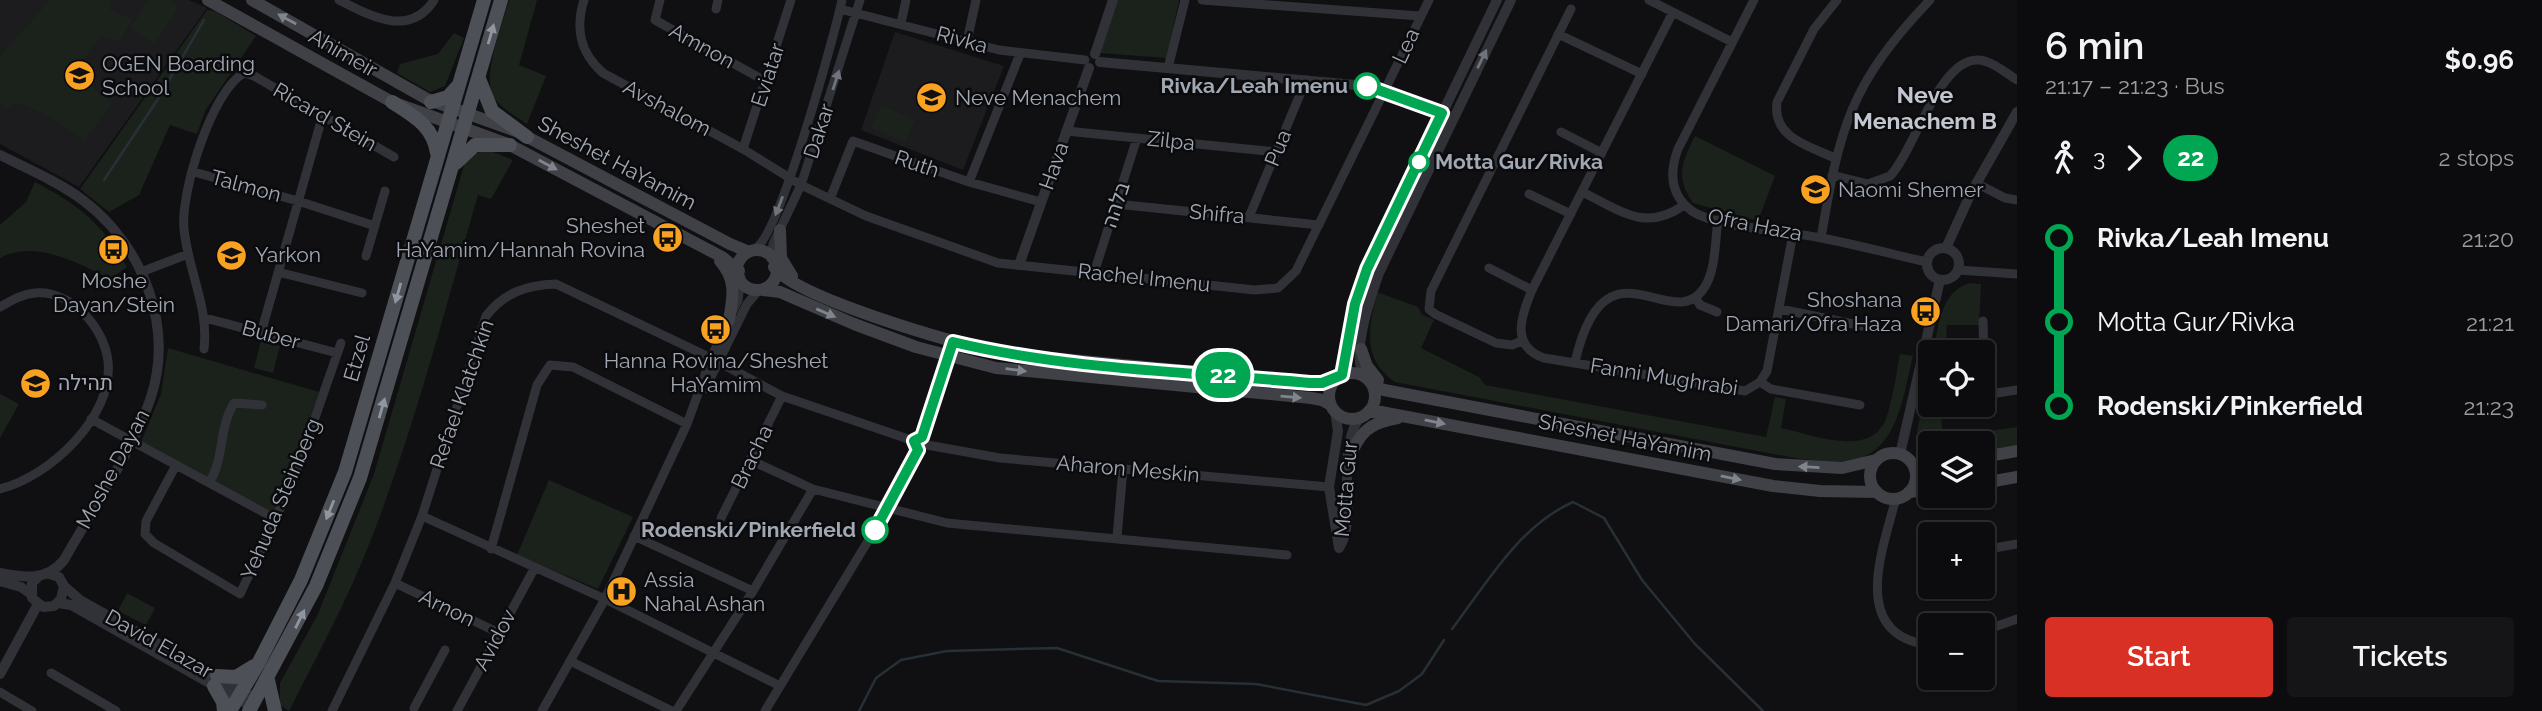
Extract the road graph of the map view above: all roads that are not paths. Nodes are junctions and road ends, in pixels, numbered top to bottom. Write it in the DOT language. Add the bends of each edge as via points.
graph roads {
  1 [pos="208,0"];
  2 [pos="252,0"];
  3 [pos="340,0"];
  4 [pos="434,0"];
  5 [pos="484,0"];
  6 [pos="501,0"];
  7 [pos="584,0"];
  8 [pos="660,0"];
  9 [pos="791,0"];
  10 [pos="860,0"];
  11 [pos="906,0"];
  12 [pos="976,0"];
  13 [pos="1113,0"];
  14 [pos="1185,0"];
  15 [pos="1202,0"];
  16 [pos="1429,0"];
  17 [pos="1497,0"];
  18 [pos="1511,0"];
  19 [pos="1649,0"];
  20 [pos="1754,0"];
  21 [pos="1837,0"];
  22 [pos="1930,0"];
  23 [pos="1332,4"];
  24 [pos="841,5"];
  25 [pos="1571,9"];
  26 [pos="1673,12"];
  27 [pos="858,13"];
  28 [pos="1420,16"];
  29 [pos="901,23"];
  30 [pos="1558,34"];
  31 [pos="967,41"];
  32 [pos="1732,42"];
  33 [pos="1020,54"];
  34 [pos="1092,61"];
  35 [pos="1168,68"];
  36 [pos="1642,74"];
  37 [pos="478,77"];
  38 [pos="460,80"];
  39 [pos="1306,80"];
  40 [pos="2017,80"];
  41 [pos="767,82"];
  42 [pos="1384,92"];
  43 [pos="392,102"];
  44 [pos="431,102"];
  45 [pos="2017,112"];
  46 [pos="323,114"];
  47 [pos="1448,115"];
  48 [pos="450,117"];
  49 [pos="466,120"];
  50 [pos="1066,131"];
  51 [pos="1562,132"];
  52 [pos="527,138"];
  53 [pos="1137,138"];
  54 [pos="510,145"];
  55 [pos="743,149"];
  56 [pos="1276,152"];
  57 [pos="1602,153"];
  58 [pos="1,156"];
  59 [pos="394,157"];
  60 [pos="438,157"];
  61 [pos="1835,158"];
  62 [pos="451,170"];
  63 [pos="194,172"];
  64 [pos="1832,175"];
  65 [pos="789,178"];
  66 [pos="969,182"];
  67 [pos="1976,183"];
  68 [pos="801,185"];
  69 [pos="385,191"];
  70 [pos="1582,192"];
  71 [pos="1529,194"];
  72 [pos="830,199"];
  73 [pos="2017,200"];
  74 [pos="298,201"];
  75 [pos="1041,202"];
  76 [pos="1116,204"];
  77 [pos="1684,205"];
  78 [pos="1571,214"];
  79 [pos="1249,217"];
  80 [pos="1718,220"];
  81 [pos="1319,225"];
  82 [pos="374,226"];
  83 [pos="780,230"];
  84 [pos="1793,234"];
  85 [pos="1821,238"];
  86 [pos="704,247"];
  87 [pos="1946,248"];
  88 [pos="752,250"];
  89 [pos="188,254"];
  90 [pos="366,256"];
  91 [pos="1927,262"];
  92 [pos="773,263"];
  93 [pos="1018,265"];
  94 [pos="1489,268"];
  95 [pos="1958,270"];
  96 [pos="141,272"];
  97 [pos="278,272"];
  98 [pos="1094,273"];
  99 [pos="740,274"];
  100 [pos="2017,274"];
  101 [pos="1940,280"];
  102 [pos="799,284"];
  103 [pos="1532,290"];
  104 [pos="760,291"];
  105 [pos="362,293"];
  106 [pos="1695,297"];
  107 [pos="0,307"];
  108 [pos="1780,309"];
  109 [pos="1717,312"];
  110 [pos="205,318"];
  111 [pos="729,320"];
  112 [pos="1983,321"];
  113 [pos="1868,327"];
  114 [pos="261,333"];
  115 [pos="1983,340"];
  116 [pos="1522,341"];
  117 [pos="953,342"];
  118 [pos="339,348"];
  119 [pos="204,349"];
  120 [pos="1361,349"];
  121 [pos="949,357"];
  122 [pos="716,361"];
  123 [pos="1574,362"];
  124 [pos="1339,377"];
  125 [pos="1368,381"];
  126 [pos="1760,382"];
  127 [pos="2017,390"];
  128 [pos="1395,392"];
  129 [pos="1995,393"];
  130 [pos="782,396"];
  131 [pos="261,405"];
  132 [pos="1860,405"];
  133 [pos="1333,408"];
  134 [pos="1363,415"];
  135 [pos="1408,417"];
  136 [pos="91,419"];
  137 [pos="687,424"];
  138 [pos="130,441"];
  139 [pos="920,443"];
  140 [pos="2017,452"];
  141 [pos="1900,454"];
  142 [pos="1995,455"];
  143 [pos="750,460"];
  144 [pos="1876,460"];
  145 [pos="1348,461"];
  146 [pos="176,465"];
  147 [pos="1913,465"];
  148 [pos="1918,465"];
  149 [pos="1123,469"];
  150 [pos="2017,477"];
  151 [pos="1995,481"];
  152 [pos="209,483"];
  153 [pos="1329,487"];
  154 [pos="0,489"];
  155 [pos="813,489"];
  156 [pos="1918,491"];
  157 [pos="1877,492"];
  158 [pos="1909,492"];
  159 [pos="1896,498"];
  160 [pos="888,508"];
  161 [pos="422,516"];
  162 [pos="721,518"];
  163 [pos="276,519"];
  164 [pos="634,536"];
  165 [pos="1117,537"];
  166 [pos="2017,544"];
  167 [pos="1995,548"];
  168 [pos="491,549"];
  169 [pos="1287,555"];
  170 [pos="64,559"];
  171 [pos="534,569"];
  172 [pos="0,573"];
  173 [pos="42,575"];
  174 [pos="0,581"];
  175 [pos="63,583"];
  176 [pos="395,583"];
  177 [pos="753,591"];
  178 [pos="31,594"];
  179 [pos="605,599"];
  180 [pos="58,603"];
  181 [pos="38,604"];
  182 [pos="2017,619"];
  183 [pos="1995,627"];
  184 [pos="499,633"];
  185 [pos="1918,642"];
  186 [pos="445,650"];
  187 [pos="713,654"];
  188 [pos="570,660"];
  189 [pos="258,664"];
  190 [pos="51,673"];
  191 [pos="0,674"];
  192 [pos="268,680"];
  193 [pos="215,681"];
  194 [pos="780,687"];
  195 [pos="0,692"];
  196 [pos="236,700"];
  197 [pos="254,707"];
  198 [pos="415,710"];
  199 [pos="32,711"];
  200 [pos="116,711"];
  201 [pos="224,711"];
  202 [pos="275,711"];
  203 [pos="332,711"];
  204 [pos="457,711"];
  205 [pos="542,711"];
  206 [pos="674,711"];
  207 [pos="765,711"];
  1 -- 43 [label="main road, Ahimeir"];
  44 -- 2 [label="main road, Ahimeir, one-way"];
  3 -- 4 [label="street" via="393,22 416,18"];
  5 -- 38 [label="main road, Etzel"];
  37 -- 6 [label="main road, Etzel, one-way"];
  7 -- 55 [label="street, Avshalom" via="581,42 594,65"];
  8 -- 41 [label="street, Amnon" via="655,20"];
  9 -- 41 [label="street, Eviatar"];
  10 -- 27 [label="street, Dakar"];
  11 -- 29 [label="street"];
  12 -- 31 [label="street"];
  13 -- 34 [label="street, Hava"];
  14 -- 35 [label="street"];
  15 -- 23 [label="street"];
  16 -- 28 [label="street, Lea"];
  17 -- 47 [label="street"];
  47 -- 18 [label="street, one-way"];
  19 -- 26 [label="street"];
  20 -- 32 [label="street, Ofra Haza"];
  21 -- 61 [label="street" via="1814,29 1776,112 1790,138"];
  22 -- 61 [label="street" via="1871,69 1846,120"];
  23 -- 28 [label="street"];
  24 -- 27 [label="street, Rivka"];
  24 -- 65 [label="street, Dakar"];
  25 -- 30 [label="street"];
  26 -- 32 [label="street"];
  26 -- 36 [label="street"];
  27 -- 29 [label="street, Rivka"];
  68 -- 27 [label="street, Dakar, one-way"];
  28 -- 42 [label="street, Lea"];
  29 -- 31 [label="street, Rivka"];
  30 -- 36 [label="street"];
  30 -- 116 [label="street" via="1430,291 1435,314 1496,343"];
  31 -- 33 [label="street, Rivka"];
  32 -- 77 [label="street, Ofra Haza" via="1673,163 1673,186"];
  33 -- 34 [label="street, Rivka"];
  33 -- 66 [label="street"];
  34 -- 35 [label="street, Rivka"];
  34 -- 50 [label="street, Hava"];
  35 -- 39 [label="street, Rivka"];
  36 -- 57 [label="street"];
  37 -- 49 [label="main road, Etzel"];
  37 -- 52 [label="main road" via="492,111"];
  38 -- 44 [label="main road" via="448,97"];
  38 -- 48 [label="main road, Etzel"];
  39 -- 42 [label="street, Rivka"];
  39 -- 56 [label="street, Pua"];
  40 -- 64 [label="street" via="1981,60 1962,63 1949,76 1890,176 1868,184"];
  41 -- 55 [label="street, Eviatar"];
  42 -- 47 [label="street, Rivka"];
  42 -- 81 [label="street, Rachel Imenu"];
  43 -- 48 [label="main road, Ahimeir"];
  43 -- 60 [label="main road" via="425,124 436,142"];
  44 -- 48 [label="main road, Ahimeir"];
  45 -- 67 [label="street"];
  46 -- 59 [label="street, Ricard Stein"];
  46 -- 63 [label="street, Ricard Stein" via="244,73 229,83 220,100"];
  46 -- 74 [label="street"];
  47 -- 120 [label="street" via="1378,273"];
  47 -- 124 [label="street" via="1367,269"];
  48 -- 49 [label="main road, Ahimeir"];
  48 -- 60 [label="main road, Etzel"];
  49 -- 52 [label="main road, Sheshet HaYamim" via="500,124"];
  49 -- 54 [label="main road, Sheshet HaYamim"];
  49 -- 62 [label="main road, Etzel"];
  50 -- 53 [label="street, Zilpa"];
  50 -- 75 [label="street, Hava"];
  51 -- 57 [label="street"];
  52 -- 88 [label="main road, Sheshet HaYamim"];
  53 -- 56 [label="street, Zilpa"];
  53 -- 76 [label="street, בלהה"];
  54 -- 62 [label="main road" via="475,145"];
  54 -- 86 [label="main road, Sheshet HaYamim, one-way"];
  55 -- 65 [label="street, Avshalom"];
  56 -- 79 [label="street, Pua"];
  57 -- 70 [label="street"];
  58 -- 96 [label="street, Moshe Dayan" via="74,193 95,210 127,245"];
  60 -- 189 [label="main road, Etzel, one-way" via="345,472 301,580"];
  61 -- 64 [label="street"];
  192 -- 62 [label="main road, Etzel, one-way" via="316,586 360,478"];
  63 -- 74 [label="street, Talmon"];
  63 -- 89 [label="street, Ricard Stein" via="184,209"];
  64 -- 85 [label="street"];
  65 -- 68 [label="street, Avshalom"];
  65 -- 88 [label="street, Dakar, one-way" via="766,239"];
  66 -- 72 [label="street, Ruth" via="853,141"];
  66 -- 75 [label="street, Ruth"];
  67 -- 73 [label="street"];
  67 -- 87 [label="street"];
  68 -- 72 [label="street, Rachel Imenu"];
  68 -- 83 [label="street, Dakar"];
  69 -- 82 [label="street"];
  70 -- 77 [label="street" via="1648,221"];
  70 -- 78 [label="street"];
  71 -- 78 [label="street"];
  72 -- 93 [label="street, Rachel Imenu" via="866,216"];
  74 -- 82 [label="street, Talmon"];
  74 -- 97 [label="street"];
  75 -- 93 [label="street, Hava"];
  76 -- 79 [label="street, Shifra"];
  76 -- 98 [label="street, בלהה"];
  77 -- 80 [label="street, Ofra Haza" via="1704,218"];
  78 -- 103 [label="street"];
  79 -- 81 [label="street, Shifra"];
  80 -- 84 [label="street, Ofra Haza"];
  80 -- 106 [label="street" via="1709,278"];
  81 -- 98 [label="street, Rachel Imenu" via="1296,271 1287,282 1268,290"];
  82 -- 90 [label="street"];
  83 -- 92 [label="street, Dakar"];
  83 -- 102 [label="main road" via="783,265"];
  84 -- 85 [label="street, Ofra Haza"];
  84 -- 108 [label="street"];
  85 -- 91 [label="street, Ofra Haza"];
  86 -- 99 [label="main road, Sheshet HaYamim"];
  86 -- 111 [label="main road" via="732,278"];
  87 -- 91 [label="street" via="1932,253"];
  87 -- 95 [label="street" via="1957,256"];
  88 -- 92 [label="main road" via="764,250"];
  88 -- 99 [label="main road" via="740,259"];
  89 -- 96 [label="street"];
  89 -- 110 [label="street, Ricard Stein"];
  91 -- 101 [label="street" via="1928,271"];
  92 -- 102 [label="main road" via="779,273"];
  92 -- 104 [label="main road" via="772,283"];
  93 -- 98 [label="street, Rachel Imenu"];
  94 -- 103 [label="street"];
  95 -- 100 [label="street"];
  95 -- 101 [label="street" via="1951,278"];
  96 -- 138 [label="street, Moshe Dayan" via="157,320 158,357 150,400"];
  97 -- 105 [label="street"];
  97 -- 114 [label="street"];
  99 -- 104 [label="main road" via="750,289"];
  99 -- 111 [label="street" via="738,300"];
  101 -- 141 [label="street"];
  102 -- 117 [label="main road"];
  103 -- 116 [label="street" via="1519,326"];
  104 -- 121 [label="main road, one-way" via="780,292"];
  104 -- 122 [label="street" via="747,304"];
  106 -- 109 [label="street" via="1700,305"];
  106 -- 123 [label="street" via="1676,302 1630,293 1609,296 1595,309"];
  107 -- 136 [label="street" via="28,294 48,293 87,317 99,334 108,362 106,382"];
  108 -- 113 [label="street"];
  108 -- 126 [label="street" via="1767,371"];
  110 -- 114 [label="street, Buber"];
  110 -- 119 [label="street, Ricard Stein"];
  111 -- 122 [label="street"];
  112 -- 115 [label="street"];
  114 -- 118 [label="street, Buber"];
  116 -- 123 [label="street, Fanni Mughrabi" via="1535,354"];
  117 -- 121 [label="street"];
  117 -- 124 [label="main road" via="1058,360 1310,383"];
  118 -- 163 [label="street, Yehuda Steinberg"];
  120 -- 125 [label="street" via="1360,370"];
  120 -- 128 [label="main road" via="1371,373"];
  121 -- 133 [label="main road, one-way" via="1013,370 1322,400"];
  121 -- 139 [label="street"];
  122 -- 130 [label="street, Aharon Meskin"];
  122 -- 137 [label="street"];
  122 -- 161 [label="street, Refael Klatchkin" via="556,284 508,295 486,316"];
  123 -- 126 [label="street, Fanni Mughrabi" via="1736,392"];
  124 -- 125 [label="main road" via="1357,373"];
  124 -- 133 [label="main road" via="1329,392"];
  125 -- 128 [label="main road, Sheshet HaYamim"];
  125 -- 134 [label="main road" via="1374,399"];
  126 -- 132 [label="street, Fanni Mughrabi" via="1770,389"];
  127 -- 129 [label="street"];
  144 -- 128 [label="main road, Sheshet HaYamim, one-way" via="1842,468 1775,464"];
  130 -- 139 [label="street, Aharon Meskin"];
  130 -- 143 [label="street, Bracha"];
  131 -- 152 [label="street" via="234,403 228,412 222,452"];
  133 -- 134 [label="main road" via="1346,418"];
  133 -- 153 [label="street, Motta Gur" via="1338,431"];
  134 -- 135 [label="main road, Sheshet HaYamim"];
  134 -- 145 [label="street, Motta Gur" via="1350,434"];
  135 -- 145 [label="main road" via="1368,426 1356,439"];
  135 -- 157 [label="main road, Sheshet HaYamim, one-way" via="1773,485"];
  136 -- 138 [label="street"];
  136 -- 154 [label="street" via="49,467"];
  137 -- 164 [label="street"];
  137 -- 168 [label="street" via="573,367 550,365 537,384"];
  138 -- 146 [label="street"];
  138 -- 170 [label="street, Moshe Dayan"];
  139 -- 149 [label="street, Aharon Meskin" via="1000,458"];
  139 -- 160 [label="street"];
  140 -- 142 [label="main road"];
  141 -- 144 [label="main road" via="1887,453"];
  141 -- 147 [label="main road"];
  143 -- 155 [label="street"];
  143 -- 162 [label="street, Bracha"];
  144 -- 157 [label="main road" via="1870,480"];
  145 -- 153 [label="street, Motta Gur" via="1347,530 1339,548"];
  146 -- 152 [label="street"];
  146 -- 163 [label="street, Yehuda Steinberg" via="146,521 145,534 240,594"];
  147 -- 148 [label="main road"];
  147 -- 158 [label="main road" via="1916,480"];
  149 -- 153 [label="street, Aharon Meskin"];
  149 -- 165 [label="street"];
  150 -- 151 [label="main road"];
  152 -- 163 [label="street"];
  155 -- 160 [label="street"];
  155 -- 177 [label="street"];
  156 -- 158 [label="main road"];
  157 -- 159 [label="main road"];
  158 -- 159 [label="main road"];
  159 -- 185 [label="street" via="1876,597 1894,629"];
  160 -- 165 [label="street" via="947,523"];
  160 -- 194 [label="street"];
  161 -- 168 [label="street"];
  161 -- 176 [label="street, Refael Klatchkin"];
  164 -- 177 [label="street"];
  164 -- 179 [label="street"];
  165 -- 169 [label="street"];
  166 -- 167 [label="street"];
  168 -- 171 [label="street"];
  170 -- 173 [label="street, Moshe Dayan"];
  170 -- 175 [label="street, Moshe Dayan"];
  171 -- 179 [label="street"];
  171 -- 184 [label="street, Avidov"];
  172 -- 173 [label="street" via="23,578"];
  173 -- 175 [label="street" via="54,575"];
  173 -- 178 [label="street" via="32,583"];
  174 -- 178 [label="street"];
  175 -- 180 [label="street"];
  175 -- 193 [label="street, David Elazar" via="80,600"];
  176 -- 184 [label="street, Arnon"];
  176 -- 203 [label="street, Refael Klatchkin"];
  177 -- 187 [label="street"];
  178 -- 181 [label="street"];
  179 -- 187 [label="street"];
  179 -- 188 [label="street"];
  180 -- 181 [label="street"];
  180 -- 193 [label="street, David Elazar" via="78,609"];
  181 -- 191 [label="street"];
  182 -- 183 [label="street"];
  184 -- 204 [label="street, Avidov"];
  186 -- 198 [label="street"];
  187 -- 194 [label="street"];
  187 -- 206 [label="street"];
  188 -- 205 [label="street"];
  188 -- 206 [label="street"];
  189 -- 193 [label="main road" via="236,677"];
  189 -- 196 [label="main road, Etzel"];
  190 -- 200 [label="street"];
  192 -- 197 [label="main road, Etzel"];
  192 -- 202 [label="main road"];
  193 -- 196 [label="street, David Elazar"];
  193 -- 201 [label="main road"];
  194 -- 207 [label="street"];
  195 -- 199 [label="street"];
  196 -- 197 [label="street, David Elazar"];
  197 -- 202 [label="street"];
}
